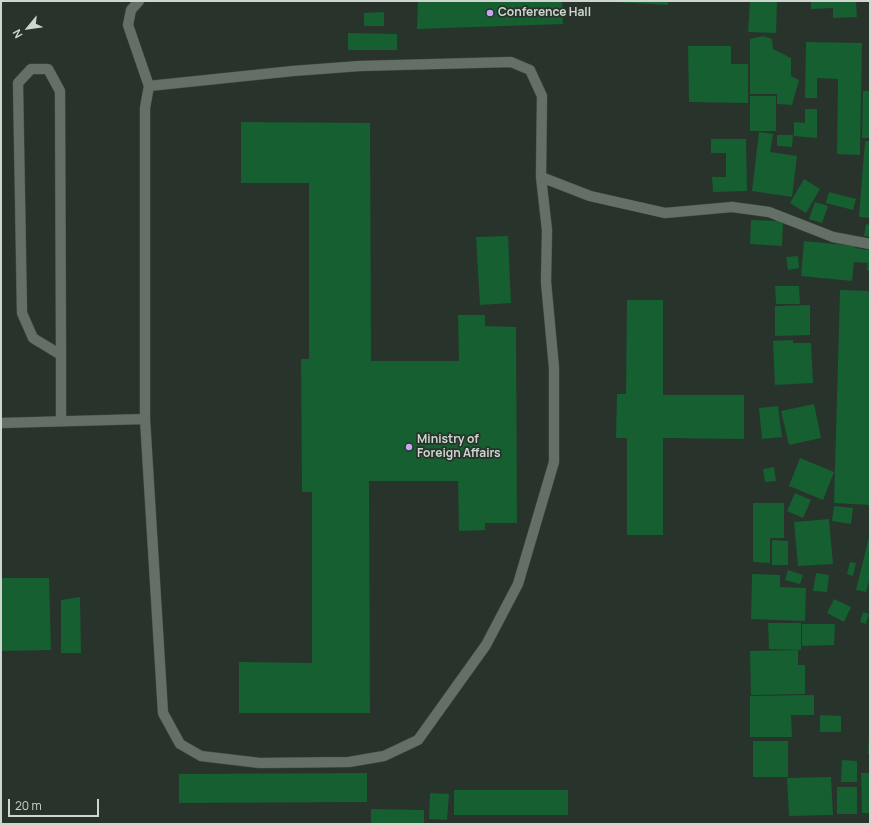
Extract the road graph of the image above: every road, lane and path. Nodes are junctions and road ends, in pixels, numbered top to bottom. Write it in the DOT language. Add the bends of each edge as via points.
graph roads {
  1 [pos="139,1"];
  2 [pos="149,86"];
  3 [pos="541,177"];
  4 [pos="870,244"];
  5 [pos="61,355"];
  6 [pos="144,418"];
  7 [pos="61,420"];
  8 [pos="1,422"];
  1 -- 2 [label="street" via="131,10 128,25"];
  2 -- 3 [label="street" via="360,66 511,62 530,70 542,96"];
  2 -- 6 [label="street" via="145,116"];
  3 -- 4 [label="street" via="590,196 666,213 732,207 769,212 833,237"];
  3 -- 6 [label="street" via="547,230 546,282 554,368 554,462 518,584 486,645 418,740 384,756 349,762 260,763 201,756 180,744 163,713"];
  5 -- 5 [label="street" via="60,91 48,69 31,68 18,83 22,313 33,338"];
  5 -- 7 [label="street"];
  6 -- 7 [label="street"];
  7 -- 8 [label="street"];
}
